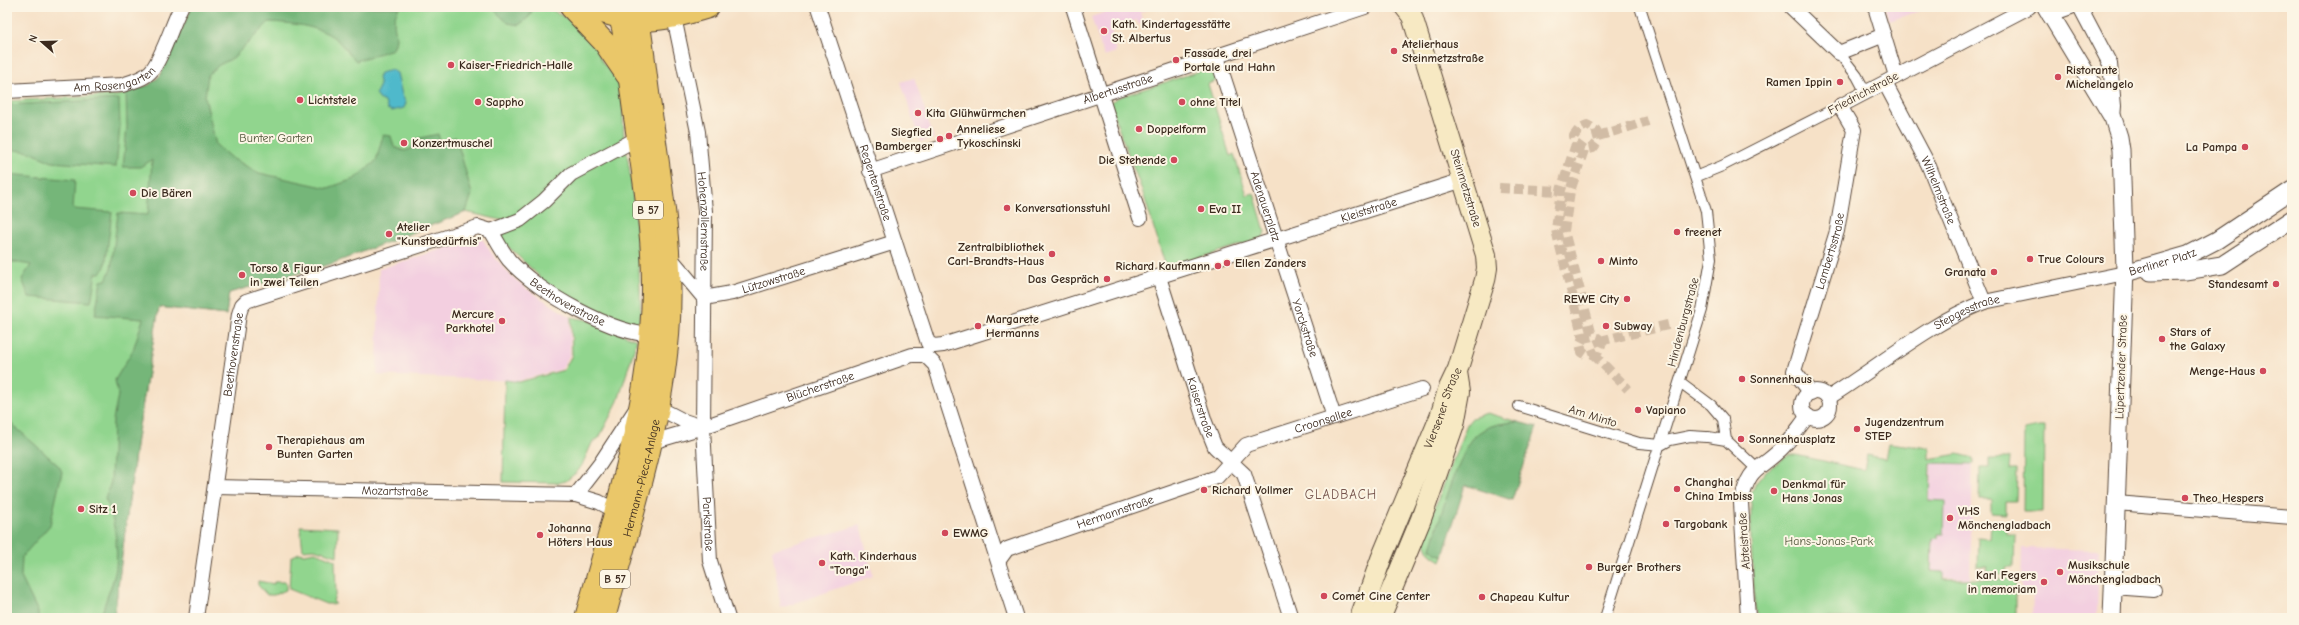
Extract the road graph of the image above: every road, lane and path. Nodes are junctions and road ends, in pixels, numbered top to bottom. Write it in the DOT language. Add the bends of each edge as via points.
graph roads {
  1 [pos="181,7"];
  2 [pos="571,7"];
  3 [pos="590,7"];
  4 [pos="708,7"];
  5 [pos="818,7"];
  6 [pos="1073,7"];
  7 [pos="1365,7"];
  8 [pos="1405,7"];
  9 [pos="1640,7"];
  10 [pos="1791,7"];
  11 [pos="1874,7"];
  12 [pos="2029,7"];
  13 [pos="2070,7"];
  14 [pos="2080,7"];
  15 [pos="2048,11"];
  16 [pos="628,13"];
  17 [pos="674,17"];
  18 [pos="1884,35"];
  19 [pos="1839,53"];
  20 [pos="1217,58"];
  21 [pos="629,78"];
  22 [pos="1891,79"];
  23 [pos="7,91"];
  24 [pos="1866,93"];
  25 [pos="1102,95"];
  26 [pos="1840,106"];
  27 [pos="2113,118"];
  28 [pos="638,138"];
  29 [pos="870,171"];
  30 [pos="1695,177"];
  31 [pos="1463,180"];
  32 [pos="2292,190"];
  33 [pos="1140,218"];
  34 [pos="2292,219"];
  35 [pos="491,231"];
  36 [pos="1276,240"];
  37 [pos="895,242"];
  38 [pos="668,255"];
  39 [pos="2125,273"];
  40 [pos="1159,277"];
  41 [pos="704,298"];
  42 [pos="1984,302"];
  43 [pos="655,342"];
  44 [pos="943,345"];
  45 [pos="1457,373"];
  46 [pos="1680,382"];
  47 [pos="1422,389"];
  48 [pos="1811,392"];
  49 [pos="1828,398"];
  50 [pos="649,405"];
  51 [pos="1519,406"];
  52 [pos="1808,416"];
  53 [pos="1334,417"];
  54 [pos="703,427"];
  55 [pos="1726,440"];
  56 [pos="652,442"];
  57 [pos="1661,445"];
  58 [pos="1230,462"];
  59 [pos="1756,468"];
  60 [pos="215,487"];
  61 [pos="576,495"];
  62 [pos="2116,503"];
  63 [pos="616,511"];
  64 [pos="2292,517"];
  65 [pos="625,540"];
  66 [pos="999,560"];
  67 [pos="2113,586"];
  68 [pos="2154,590"];
  69 [pos="196,618"];
  70 [pos="586,618"];
  71 [pos="604,618"];
  72 [pos="728,618"];
  73 [pos="1016,618"];
  74 [pos="1291,618"];
  75 [pos="1360,618"];
  76 [pos="1380,618"];
  77 [pos="1605,618"];
  78 [pos="1748,618"];
  79 [pos="2112,618"];
  1 -- 23 [label="street, Am Rosengarten" via="158,61 151,72 139,79 122,85"];
  2 -- 21 [label="main road" via="605,43"];
  3 -- 16 [label="main road"];
  4 -- 17 [label="main road"];
  5 -- 29 [label="street, Regentenstraße"];
  6 -- 25 [label="street"];
  7 -- 20 [label="street, Albertusstraße"];
  8 -- 31 [label="main road, Steinmetzstraße" via="1412,16"];
  9 -- 30 [label="street, Hindenburgstraße"];
  10 -- 19 [label="street"];
  11 -- 18 [label="street, Wilhelmstraße"];
  12 -- 22 [label="street, Friedrichstraße"];
  13 -- 15 [label="street, Lüpertzender Straße"];
  14 -- 27 [label="street, Lüpertzender Straße" via="2110,64"];
  15 -- 27 [label="street, Lüpertzender Straße"];
  16 -- 17 [label="main road"];
  16 -- 21 [label="main road, B 57"];
  16 -- 38 [label="main road, B 57" via="665,213"];
  17 -- 41 [label="street, Hohenzollernstraße" via="698,132 705,211"];
  18 -- 19 [label="street"];
  18 -- 22 [label="street, Wilhelmstraße"];
  19 -- 24 [label="street" via="1857,76"];
  20 -- 25 [label="street, Albertusstraße"];
  20 -- 36 [label="street, Adenauerplatz"];
  21 -- 28 [label="main road, B 57"];
  22 -- 24 [label="street, Friedrichstraße"];
  22 -- 42 [label="street, Wilhelmstraße"];
  24 -- 26 [label="street, Friedrichstraße"];
  25 -- 29 [label="street, Albertusstraße"];
  25 -- 33 [label="street"];
  26 -- 30 [label="street, Friedrichstraße"];
  26 -- 48 [label="street, Lambertsstraße" via="1854,130 1837,231 1794,371"];
  27 -- 39 [label="street, Lüpertzender Straße" via="2121,150"];
  28 -- 35 [label="street, Beethovenstraße" via="571,174 544,202 520,220"];
  28 -- 43 [label="main road, B 57" via="650,234"];
  29 -- 37 [label="street, Regentenstraße"];
  30 -- 46 [label="street, Hindenburgstraße" via="1706,211 1711,259 1702,310"];
  31 -- 36 [label="street, Kleiststraße"];
  31 -- 45 [label="main road, Steinmetzstraße" via="1486,255 1487,268"];
  32 -- 39 [label="street, Berliner Platz" via="2217,240 2188,255"];
  34 -- 39 [label="street, Berliner Platz" via="2222,266 2185,271"];
  35 -- 43 [label="street, Beethovenstraße" via="509,259 545,290 586,314"];
  35 -- 60 [label="street, Beethovenstraße" via="478,227 246,301 239,314"];
  36 -- 40 [label="street, Adenauerplatz"];
  36 -- 53 [label="street, Yorckstraße"];
  37 -- 41 [label="street, Lützowstraße" via="732,293"];
  37 -- 44 [label="street, Regentenstraße" via="928,343 934,346"];
  38 -- 41 [label="street"];
  38 -- 43 [label="main road, B 57" via="670,295"];
  39 -- 42 [label="street, Stepgesstraße"];
  39 -- 62 [label="street, Lüpertzender Straße"];
  40 -- 44 [label="street, Adenauerplatz"];
  40 -- 58 [label="street, Kaiserstraße" via="1207,428 1215,447"];
  41 -- 54 [label="street, Hohenzollernstraße"];
  42 -- 49 [label="street, Stepgesstraße" via="1962,311 1914,338 1858,380"];
  43 -- 50 [label="main road, Hermann-Piecq-Anlage / B 57"];
  43 -- 50 [label="main road, B 57"];
  45 -- 75 [label="main road, Viersener Straße" via="1381,559"];
  45 -- 76 [label="main road, Viersener Straße" via="1460,392 1456,422 1422,519"];
  46 -- 55 [label="street" via="1711,405 1723,419"];
  46 -- 57 [label="street, Hindenburgstraße"];
  47 -- 53 [label="street, Croonsallee"];
  48 -- 49 [label="street" via="1820,392"];
  48 -- 52 [label="street" via="1803,403"];
  49 -- 52 [label="street" via="1830,407 1826,416 1817,419"];
  50 -- 54 [label="street"];
  50 -- 56 [label="main road, Hermann-Piecq-Anlage / B 57"];
  50 -- 61 [label="street"];
  50 -- 63 [label="main road, Hermann-Piecq-Anlage / B 57"];
  51 -- 57 [label="street, Am Minto" via="1636,443"];
  52 -- 59 [label="street" via="1780,450"];
  53 -- 58 [label="street, Croonsallee" via="1246,445"];
  54 -- 56 [label="street, Blücherstraße"];
  54 -- 66 [label="street, Blücherstraße" via="912,355 925,355 935,364"];
  54 -- 72 [label="street, Parkstraße" via="710,561"];
  55 -- 57 [label="street" via="1690,436 1670,440"];
  55 -- 59 [label="street"];
  56 -- 65 [label="main road, Hermann-Piecq-Anlage / B 57"];
  57 -- 77 [label="street, Hindenburgstraße"];
  58 -- 66 [label="street, Hermannstraße" via="1217,477 1007,549"];
  58 -- 74 [label="street, Kaiserstraße" via="1244,474"];
  59 -- 78 [label="street, Abteistraße" via="1744,488 1741,502"];
  60 -- 61 [label="street, Mozartstraße"];
  60 -- 69 [label="street, Beethovenstraße"];
  61 -- 63 [label="street, Mozartstraße" via="599,502"];
  62 -- 64 [label="street"];
  62 -- 67 [label="street, Lüpertzender Straße"];
  63 -- 65 [label="main road" via="624,522"];
  63 -- 70 [label="main road, Hermann-Piecq-Anlage / B 57"];
  65 -- 71 [label="main road, Hermann-Piecq-Anlage / B 57"];
  66 -- 73 [label="street"];
  67 -- 68 [label="street"];
  67 -- 79 [label="street, Lüpertzender Straße"];
}
